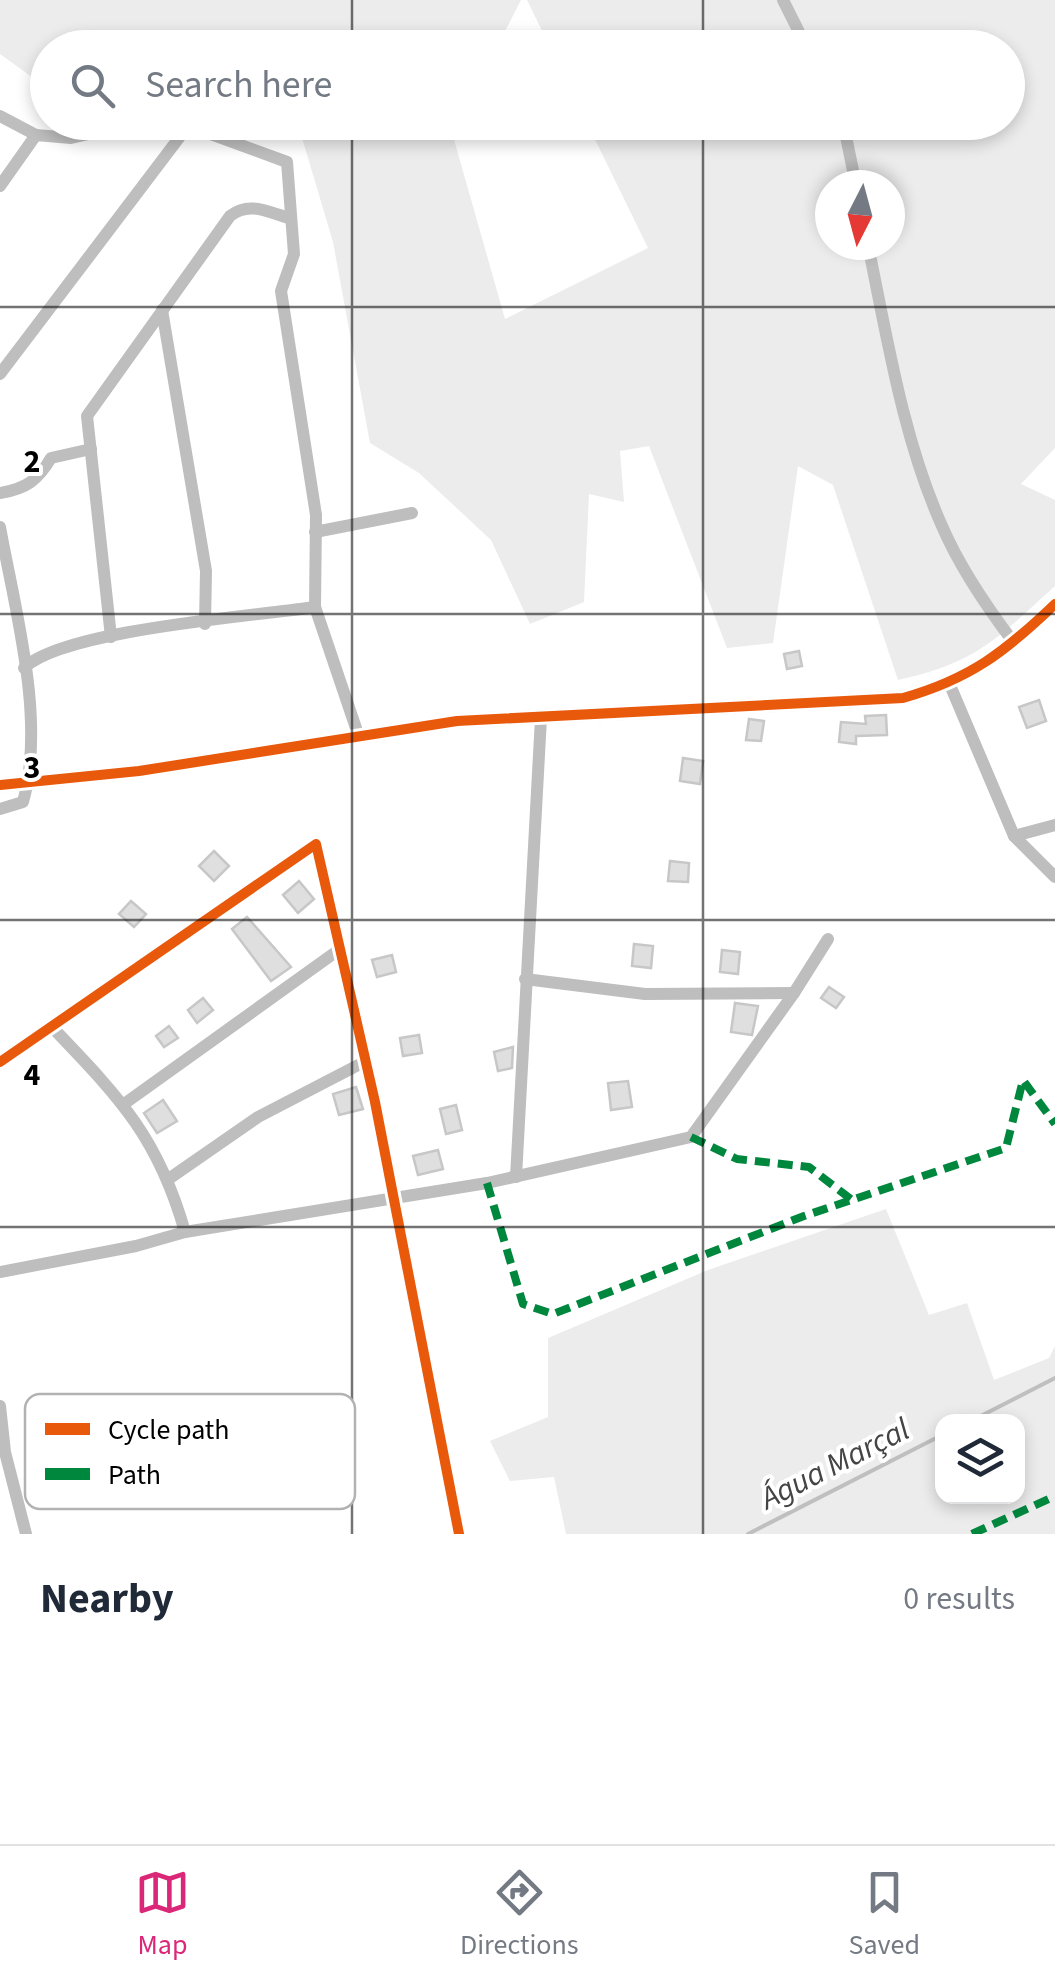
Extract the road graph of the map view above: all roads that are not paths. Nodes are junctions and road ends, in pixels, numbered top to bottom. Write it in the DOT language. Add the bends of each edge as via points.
graph roads {
  1 [pos="783,0"];
  2 [pos="798,30"];
  3 [pos="0,116"];
  4 [pos="30,131"];
  5 [pos="32,140"];
  6 [pos="171,140"];
  7 [pos="227,140"];
  8 [pos="847,140"];
  9 [pos="853,170"];
  10 [pos="0,186"];
  11 [pos="289,218"];
  12 [pos="871,260"];
  13 [pos="162,310"];
  14 [pos="0,374"];
  15 [pos="90,449"];
  16 [pos="0,493"];
  17 [pos="412,512"];
  18 [pos="0,532"];
  19 [pos="315,532"];
  20 [pos="1055,604"];
  21 [pos="315,607"];
  22 [pos="205,624"];
  23 [pos="111,637"];
  24 [pos="1014,642"];
  25 [pos="24,668"];
  26 [pos="950,685"];
  27 [pos="542,718"];
  28 [pos="358,734"];
  29 [pos="28,785"];
  30 [pos="0,786"];
  31 [pos="0,810"];
  32 [pos="1055,826"];
  33 [pos="1014,836"];
  34 [pos="1055,877"];
  35 [pos="828,938"];
  36 [pos="340,949"];
  37 [pos="525,979"];
  38 [pos="794,994"];
  39 [pos="51,1026"];
  40 [pos="366,1061"];
  41 [pos="0,1062"];
  42 [pos="124,1104"];
  43 [pos="516,1177"];
  44 [pos="170,1178"];
  45 [pos="392,1200"];
  46 [pos="185,1232"];
  47 [pos="0,1272"];
  48 [pos="0,1406"];
  49 [pos="2,1453"];
  50 [pos="26,1534"];
  51 [pos="459,1534"];
  1 -- 2 [label="street"];
  3 -- 4 [label="street"];
  5 -- 10 [label="street"];
  6 -- 14 [label="street"];
  7 -- 11 [label="street" via="288,162"];
  8 -- 9 [label="street"];
  11 -- 13 [label="street" via="241,208"];
  11 -- 19 [label="street" via="294,254 280,292"];
  12 -- 24 [label="street" via="941,525"];
  13 -- 15 [label="street" via="87,416"];
  13 -- 22 [label="street" via="206,571"];
  15 -- 16 [label="street" via="52,458 39,478"];
  15 -- 23 [label="street"];
  17 -- 19 [label="street"];
  18 -- 25 [label="street"];
  19 -- 21 [label="street"];
  20 -- 24 [label="street"];
  21 -- 22 [label="street"];
  21 -- 28 [label="street"];
  22 -- 23 [label="street"];
  23 -- 25 [label="street" via="48,651"];
  24 -- 26 [label="street"];
  25 -- 29 [label="street"];
  26 -- 27 [label="street" via="870,703"];
  26 -- 33 [label="street"];
  27 -- 28 [label="street"];
  27 -- 37 [label="street"];
  28 -- 29 [label="street"];
  29 -- 30 [label="street"];
  29 -- 31 [label="street" via="23,802"];
  32 -- 33 [label="street"];
  33 -- 34 [label="street"];
  35 -- 38 [label="street"];
  36 -- 39 [label="street" via="316,844"];
  36 -- 40 [label="street"];
  36 -- 42 [label="street"];
  37 -- 38 [label="street" via="645,994"];
  37 -- 43 [label="street"];
  38 -- 43 [label="street" via="691,1137"];
  39 -- 41 [label="street"];
  39 -- 42 [label="street"];
  40 -- 44 [label="street" via="258,1117"];
  40 -- 45 [label="street"];
  42 -- 44 [label="street"];
  43 -- 45 [label="street"];
  44 -- 46 [label="street"];
  45 -- 46 [label="street"];
  45 -- 51 [label="street"];
  46 -- 47 [label="street"];
  48 -- 49 [label="street"];
  49 -- 50 [label="street"];
}
